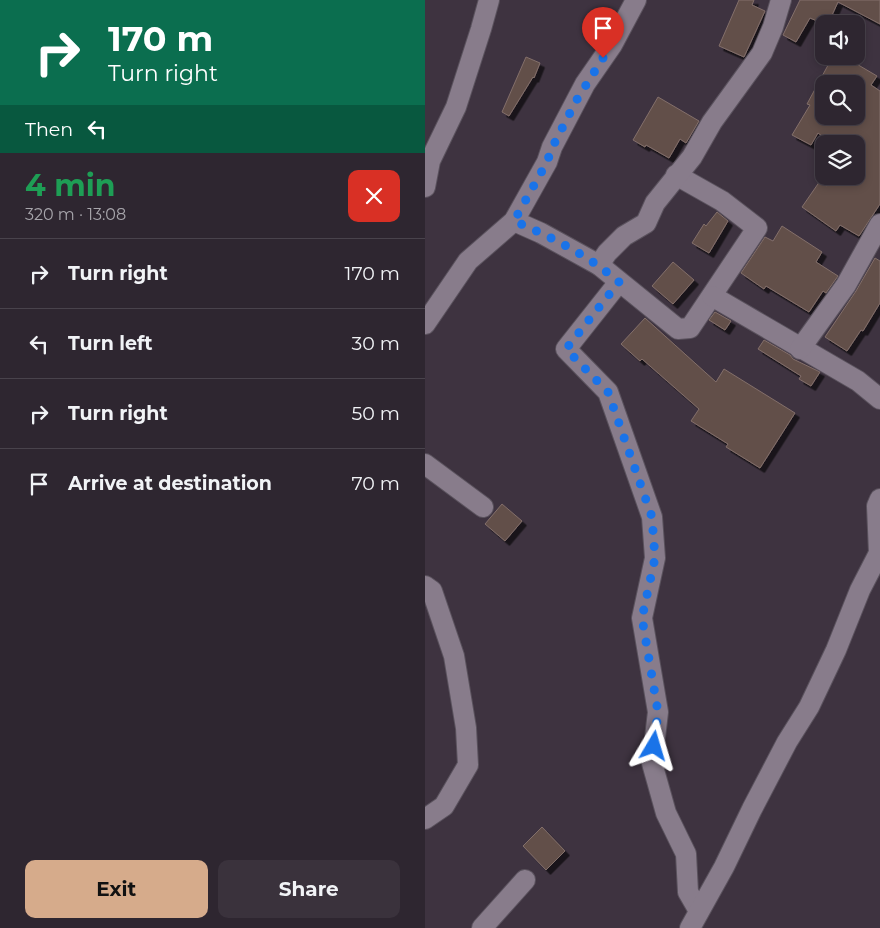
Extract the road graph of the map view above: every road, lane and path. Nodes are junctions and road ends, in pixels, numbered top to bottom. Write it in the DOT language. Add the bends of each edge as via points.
graph roads {
  1 [pos="489,0"];
  2 [pos="636,0"];
  3 [pos="781,0"];
  4 [pos="676,176"];
  5 [pos="425,187"];
  6 [pos="514,221"];
  7 [pos="880,224"];
  8 [pos="599,265"];
  9 [pos="619,282"];
  10 [pos="712,296"];
  11 [pos="425,324"];
  12 [pos="800,349"];
  13 [pos="880,399"];
  14 [pos="425,464"];
  15 [pos="880,500"];
  16 [pos="483,507"];
  17 [pos="425,586"];
  18 [pos="425,819"];
  19 [pos="525,880"];
  20 [pos="695,920"];
  21 [pos="483,928"];
  1 -- 5 [label="street" via="456,107 429,161"];
  2 -- 6 [label="street" via="612,45 585,84"];
  3 -- 4 [label="street" via="762,53"];
  4 -- 8 [label="street" via="655,203 646,223 624,236"];
  4 -- 10 [label="street" via="722,201 757,228"];
  6 -- 8 [label="street"];
  6 -- 11 [label="street" via="468,261"];
  7 -- 12 [label="street" via="846,285"];
  8 -- 9 [label="street"];
  9 -- 10 [label="street" via="677,329 691,328"];
  9 -- 20 [label="street" via="566,349 608,392 652,517 655,558 642,618 658,712 652,763 666,813 687,854 688,892"];
  10 -- 12 [label="street"];
  12 -- 13 [label="street" via="858,381"];
  14 -- 16 [label="street"];
  15 -- 20 [label="street" via="877,506 879,553 809,707"];
  17 -- 18 [label="street" via="432,590 454,656 466,728 468,765 444,806"];
  19 -- 21 [label="street"];
}
